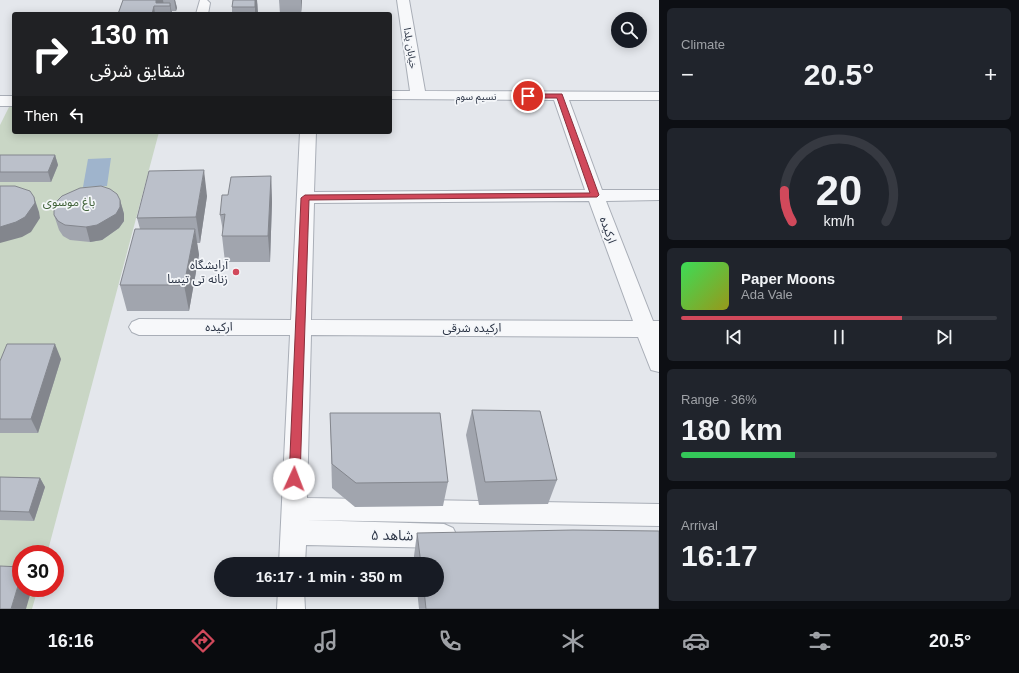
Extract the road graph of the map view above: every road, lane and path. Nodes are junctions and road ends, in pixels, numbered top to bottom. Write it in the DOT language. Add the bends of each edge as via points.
graph roads {
  1 [pos="403,0"];
  2 [pos="406,17"];
  3 [pos="392,18"];
  4 [pos="392,95"];
  5 [pos="418,95"];
  6 [pos="560,96"];
  7 [pos="659,96"];
  8 [pos="0,101"];
  9 [pos="12,101"];
  10 [pos="308,134"];
  11 [pos="595,195"];
  12 [pos="659,195"];
  13 [pos="305,198"];
  14 [pos="139,326"];
  15 [pos="300,327"];
  16 [pos="652,329"];
  17 [pos="659,364"];
  18 [pos="659,515"];
  19 [pos="293,521"];
  20 [pos="468,536"];
  21 [pos="292,557"];
  22 [pos="291,597"];
  23 [pos="291,609"];
  1 -- 2 [label="street, خیابان یلدا"];
  2 -- 3 [label="street"];
  2 -- 5 [label="street, خیابان یلدا"];
  4 -- 5 [label="street, نسیم سوم"];
  5 -- 6 [label="street, نسیم سوم"];
  6 -- 7 [label="street, نسیم سوم"];
  6 -- 11 [label="street, ارکیده"];
  8 -- 9 [label="street"];
  10 -- 13 [label="street"];
  11 -- 12 [label="street"];
  11 -- 13 [label="street"];
  11 -- 16 [label="street, ارکیده"];
  13 -- 15 [label="street"];
  14 -- 15 [label="street, ارکیده"];
  15 -- 16 [label="street, ارکیده شرقی"];
  15 -- 19 [label="street"];
  16 -- 17 [label="street, ارکیده"];
  18 -- 19 [label="street, شاهد ۵"];
  19 -- 20 [label="street, شاهد ۵"];
  19 -- 21 [label="street"];
  22 -- 23 [label="street"];
}
